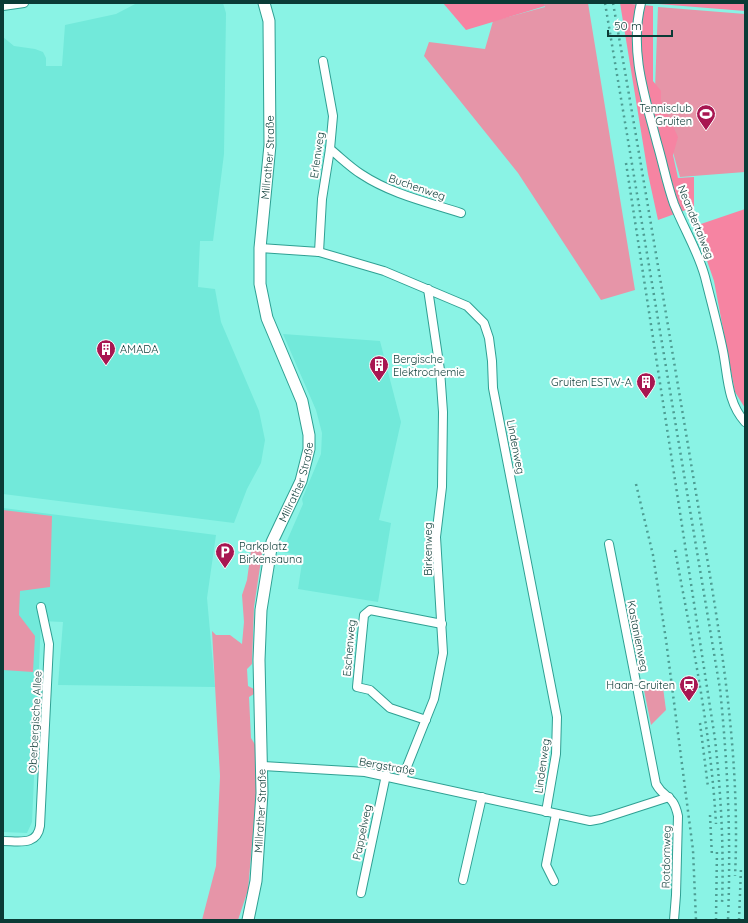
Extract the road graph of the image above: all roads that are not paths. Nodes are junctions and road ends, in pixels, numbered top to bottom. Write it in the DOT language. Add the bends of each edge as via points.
graph roads {
  1 [pos="24,3"];
  2 [pos="264,3"];
  3 [pos="641,3"];
  4 [pos="3,6"];
  5 [pos="323,61"];
  6 [pos="330,149"];
  7 [pos="461,213"];
  8 [pos="260,248"];
  9 [pos="319,252"];
  10 [pos="428,290"];
  11 [pos="745,422"];
  12 [pos="609,544"];
  13 [pos="41,607"];
  14 [pos="442,624"];
  15 [pos="426,720"];
  16 [pos="263,766"];
  17 [pos="386,776"];
  18 [pos="402,779"];
  19 [pos="482,797"];
  20 [pos="669,797"];
  21 [pos="546,812"];
  22 [pos="556,814"];
  23 [pos="3,841"];
  24 [pos="463,880"];
  25 [pos="554,881"];
  26 [pos="361,893"];
  27 [pos="251,919"];
  28 [pos="674,920"];
  1 -- 4 [label="street"];
  2 -- 8 [label="main road, Millrather Straße" via="269,22 270,145"];
  3 -- 11 [label="street, Neandertalweg" via="636,38 644,93 674,203 705,277 723,349 732,401 737,414"];
  5 -- 6 [label="street, Erlenweg" via="333,116"];
  6 -- 7 [label="street, Buchenweg" via="360,174 379,185"];
  6 -- 9 [label="street, Erlenweg" via="322,199"];
  8 -- 9 [label="street, Lindenweg"];
  8 -- 16 [label="main road, Millrather Straße" via="260,284 267,318 302,401 309,435 303,475 272,542 264,582 259,645"];
  9 -- 10 [label="street, Lindenweg" via="384,271"];
  10 -- 14 [label="street, Birkenweg" via="440,370 443,412 442,487 436,537"];
  10 -- 21 [label="street, Lindenweg" via="467,306 484,324 489,338 493,388 557,717 556,754"];
  12 -- 20 [label="street, Kastanienweg" via="656,784 659,791"];
  13 -- 23 [label="street, Oberbergische Allee" via="49,644 39,832 36,837 24,842"];
  14 -- 15 [label="street, Birkenweg" via="443,653 439,680"];
  14 -- 15 [label="street, Eschenweg" via="370,610 364,615 357,687 370,690 390,708"];
  15 -- 18 [label="street, Birkenweg"];
  16 -- 17 [label="street, Bergstraße" via="365,772"];
  16 -- 27 [label="main road, Millrather Straße" via="256,881"];
  17 -- 18 [label="street, Bergstraße"];
  17 -- 26 [label="street, Pappelweg"];
  18 -- 19 [label="street, Bergstraße"];
  19 -- 21 [label="street, Bergstraße"];
  19 -- 24 [label="street"];
  20 -- 22 [label="street, Bergstraße" via="601,819 579,820"];
  20 -- 28 [label="street, Rotdornweg" via="675,804 678,816"];
  21 -- 22 [label="street, Bergstraße"];
  22 -- 25 [label="street" via="546,865"];
}
